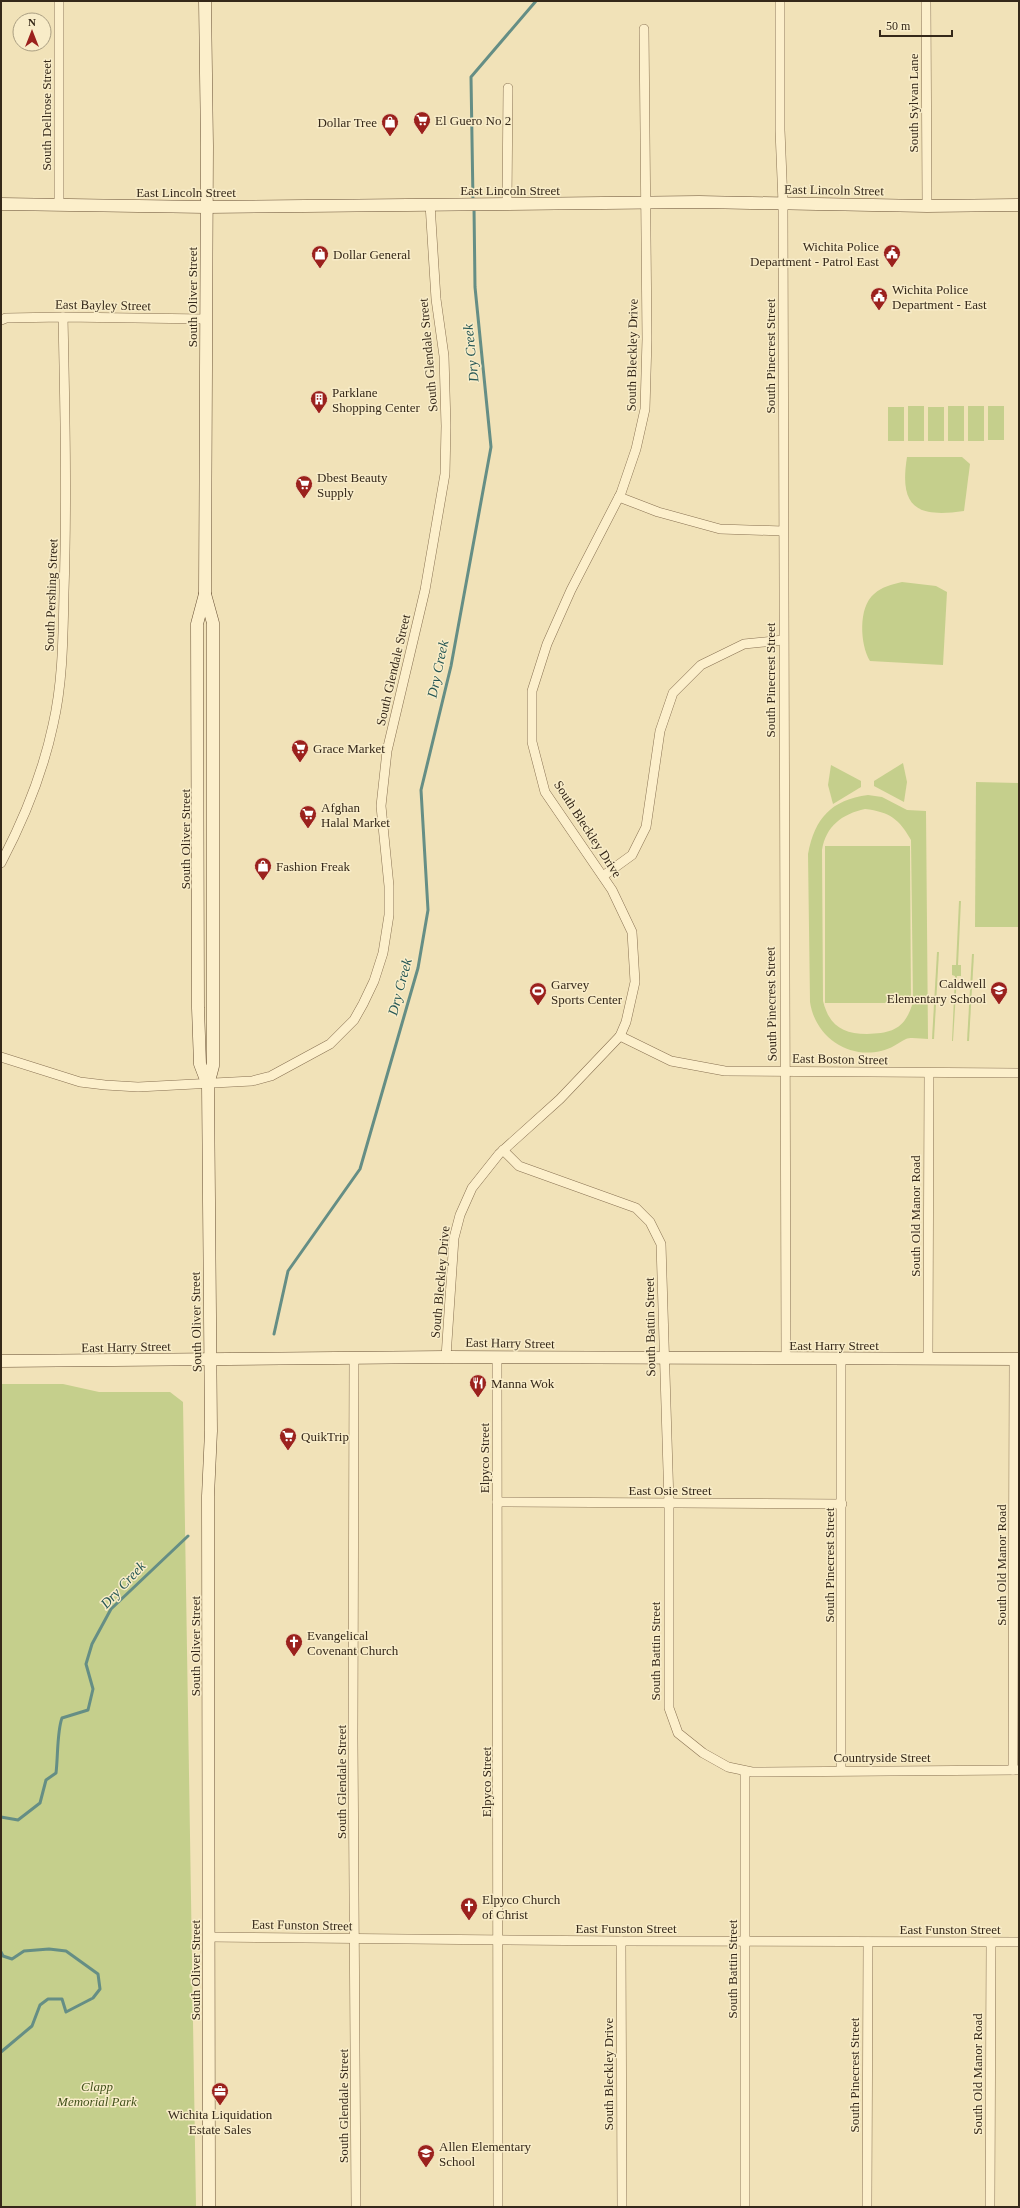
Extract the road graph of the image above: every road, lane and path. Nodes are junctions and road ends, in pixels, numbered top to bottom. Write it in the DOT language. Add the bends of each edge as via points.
graph roads {
  1 [pos="59,1"];
  2 [pos="205,1"];
  3 [pos="780,1"];
  4 [pos="926,1"];
  5 [pos="644,29"];
  6 [pos="508,88"];
  7 [pos="646,203"];
  8 [pos="1,204"];
  9 [pos="430,204"];
  10 [pos="507,204"];
  11 [pos="783,204"];
  12 [pos="59,205"];
  13 [pos="1019,205"];
  14 [pos="927,206"];
  15 [pos="206,207"];
  16 [pos="63,317"];
  17 [pos="206,319"];
  18 [pos="1,320"];
  19 [pos="619,497"];
  20 [pos="782,532"];
  21 [pos="783,640"];
  22 [pos="1,863"];
  23 [pos="603,876"];
  24 [pos="620,1036"];
  25 [pos="1,1057"];
  26 [pos="785,1071"];
  27 [pos="929,1073"];
  28 [pos="1019,1073"];
  29 [pos="208,1085"];
  30 [pos="503,1150"];
  31 [pos="354,1357"];
  32 [pos="446,1357"];
  33 [pos="497,1357"];
  34 [pos="211,1359"];
  35 [pos="663,1359"];
  36 [pos="786,1359"];
  37 [pos="841,1359"];
  38 [pos="928,1359"];
  39 [pos="1017,1359"];
  40 [pos="1,1361"];
  41 [pos="497,1502"];
  42 [pos="669,1503"];
  43 [pos="842,1504"];
  44 [pos="841,1770"];
  45 [pos="1016,1770"];
  46 [pos="745,1771"];
  47 [pos="209,1936"];
  48 [pos="355,1938"];
  49 [pos="498,1940"];
  50 [pos="621,1941"];
  51 [pos="744,1942"];
  52 [pos="868,1942"];
  53 [pos="991,1942"];
  54 [pos="1019,1942"];
  55 [pos="356,2206"];
  56 [pos="209,2207"];
  57 [pos="498,2207"];
  58 [pos="622,2207"];
  59 [pos="745,2207"];
  60 [pos="867,2207"];
  61 [pos="990,2207"];
  1 -- 12 [label="street, South Dellrose Street"];
  2 -- 15 [label="main road, South Oliver Street"];
  3 -- 11 [label="street, South Pinecrest Street"];
  4 -- 14 [label="street, South Sylvan Lane"];
  5 -- 7 [label="street, South Bleckley Drive"];
  6 -- 10 [label="street"];
  7 -- 10 [label="main road, East Lincoln Street"];
  7 -- 11 [label="main road, East Lincoln Street"];
  7 -- 19 [label="street, South Bleckley Drive" via="645,409 636,449"];
  8 -- 12 [label="main road, East Lincoln Street"];
  9 -- 10 [label="main road, East Lincoln Street"];
  9 -- 15 [label="main road, East Lincoln Street" via="361,207"];
  9 -- 29 [label="street, South Glendale Street" via="436,299 444,356 445,474 425,590 383,776 381,806 389,886 386,942 374,981 363,1004 354,1020 330,1044 271,1076 252,1081"];
  11 -- 14 [label="main road, East Lincoln Street"];
  11 -- 20 [label="street, South Pinecrest Street"];
  12 -- 15 [label="main road, East Lincoln Street"];
  13 -- 14 [label="main road, East Lincoln Street"];
  15 -- 17 [label="main road, South Oliver Street"];
  16 -- 17 [label="street, East Bayley Street"];
  16 -- 18 [label="street, East Bayley Street"];
  16 -- 22 [label="street, South Pershing Street" via="66,528 62,658 53,725 38,776 13,840"];
  17 -- 29 [label="main road, South Oliver Street" via="205,594 197,624 198,1008 200,1064"];
  19 -- 20 [label="street" via="658,512 720,529"];
  19 -- 23 [label="street, South Bleckley Drive" via="546,644 532,692 532,742 545,792"];
  20 -- 21 [label="street, South Pinecrest Street"];
  21 -- 23 [label="street" via="744,644 701,665 673,693 660,731 646,827 632,855"];
  21 -- 26 [label="street, South Pinecrest Street"];
  23 -- 24 [label="street, South Bleckley Drive" via="632,932 635,982 626,1022"];
  24 -- 26 [label="street, East Boston Street" via="671,1061 725,1071"];
  24 -- 30 [label="street, South Bleckley Drive" via="560,1099"];
  25 -- 29 [label="street" via="80,1082 138,1087"];
  26 -- 27 [label="street, East Boston Street"];
  26 -- 36 [label="street, South Pinecrest Street"];
  27 -- 28 [label="street, East Boston Street"];
  27 -- 38 [label="street, South Old Manor Road"];
  29 -- 34 [label="main road, South Oliver Street"];
  30 -- 32 [label="street, South Bleckley Drive" via="472,1188 460,1215 454,1238"];
  30 -- 35 [label="street, South Battin Street" via="518,1166 636,1208 650,1222 661,1244"];
  31 -- 32 [label="main road, East Harry Street"];
  31 -- 34 [label="main road, East Harry Street"];
  31 -- 48 [label="street, South Glendale Street"];
  32 -- 33 [label="main road, East Harry Street"];
  33 -- 35 [label="main road, East Harry Street"];
  33 -- 41 [label="street, Elpyco Street"];
  34 -- 40 [label="main road, East Harry Street"];
  34 -- 47 [label="main road, South Oliver Street" via="212,1431 208,1496"];
  35 -- 36 [label="main road, East Harry Street"];
  35 -- 42 [label="street, South Battin Street"];
  36 -- 37 [label="main road, East Harry Street"];
  37 -- 38 [label="main road, East Harry Street"];
  37 -- 43 [label="street, South Pinecrest Street"];
  38 -- 39 [label="main road, East Harry Street"];
  39 -- 45 [label="street, South Old Manor Road"];
  41 -- 42 [label="street, East Osie Street"];
  41 -- 49 [label="street, Elpyco Street"];
  42 -- 43 [label="street, East Osie Street"];
  42 -- 46 [label="street, South Battin Street" via="669,1708 678,1733 703,1753 728,1767"];
  43 -- 44 [label="street, South Pinecrest Street"];
  44 -- 45 [label="street, Countryside Street"];
  44 -- 46 [label="street, Countryside Street"];
  46 -- 51 [label="street, South Battin Street"];
  47 -- 48 [label="street, East Funston Street"];
  47 -- 56 [label="main road, South Oliver Street"];
  48 -- 49 [label="street, East Funston Street"];
  48 -- 55 [label="street, South Glendale Street"];
  49 -- 50 [label="street, East Funston Street"];
  49 -- 57 [label="street, Elpyco Street"];
  50 -- 51 [label="street, East Funston Street"];
  50 -- 58 [label="street, South Bleckley Drive"];
  51 -- 52 [label="street, East Funston Street"];
  51 -- 59 [label="street, South Battin Street"];
  52 -- 53 [label="street, East Funston Street"];
  52 -- 60 [label="street, South Pinecrest Street"];
  53 -- 54 [label="street, East Funston Street"];
  53 -- 61 [label="street, South Old Manor Road"];
}
